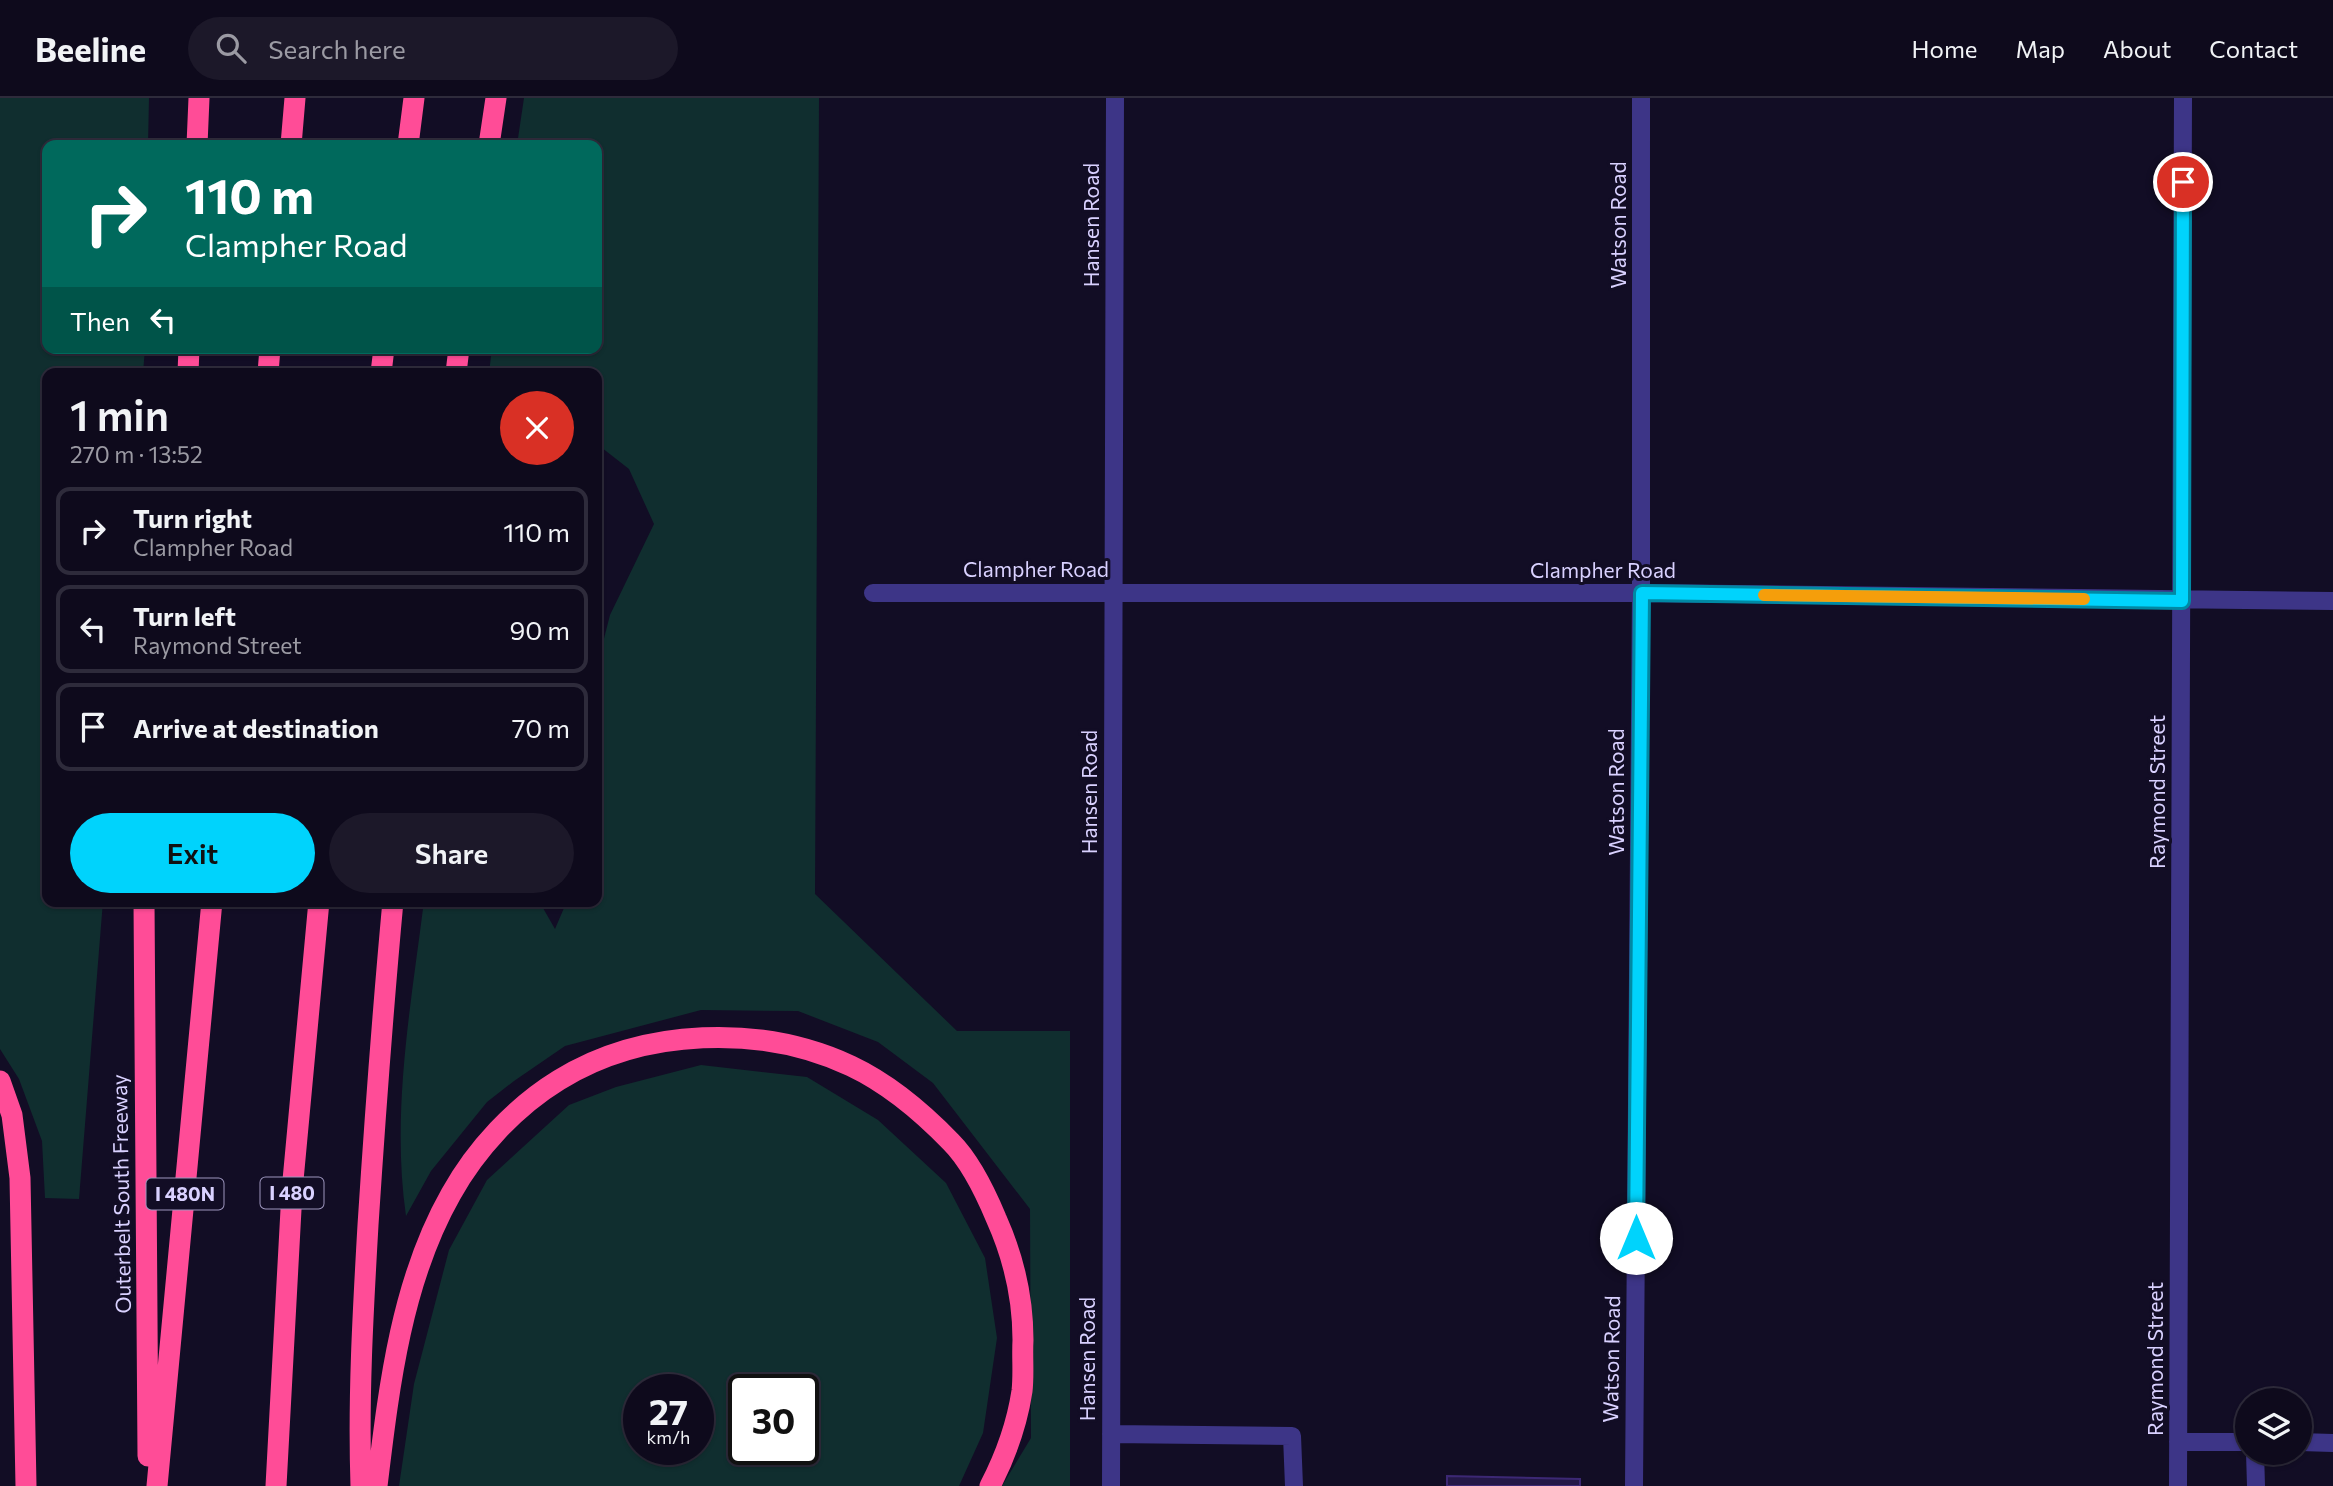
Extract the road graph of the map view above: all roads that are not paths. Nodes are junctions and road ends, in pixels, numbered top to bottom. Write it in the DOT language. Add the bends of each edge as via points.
graph roads {
  1 [pos="199,98"];
  2 [pos="295,98"];
  3 [pos="414,98"];
  4 [pos="496,98"];
  5 [pos="1115,98"];
  6 [pos="1642,98"];
  7 [pos="2183,98"];
  8 [pos="197,140"];
  9 [pos="291,140"];
  10 [pos="409,140"];
  11 [pos="490,140"];
  12 [pos="873,593"];
  13 [pos="1113,593"];
  14 [pos="1642,593"];
  15 [pos="2182,601"];
  16 [pos="2333,601"];
  17 [pos="145,907"];
  18 [pos="211,907"];
  19 [pos="318,907"];
  20 [pos="392,907"];
  21 [pos="0,1081"];
  22 [pos="1111,1434"];
  23 [pos="2178,1442"];
  24 [pos="2235,1442"];
  25 [pos="2312,1443"];
  26 [pos="2333,1443"];
  27 [pos="2255,1465"];
  28 [pos="26,1486"];
  29 [pos="149,1486"];
  30 [pos="158,1486"];
  31 [pos="276,1486"];
  32 [pos="361,1486"];
  33 [pos="377,1486"];
  34 [pos="990,1486"];
  35 [pos="1111,1486"];
  36 [pos="1294,1486"];
  37 [pos="1633,1486"];
  38 [pos="2178,1486"];
  39 [pos="2256,1486"];
  1 -- 8 [label="highway"];
  2 -- 9 [label="highway"];
  3 -- 10 [label="highway"];
  4 -- 11 [label="highway"];
  5 -- 13 [label="street, Hansen Road"];
  6 -- 14 [label="street, Watson Road"];
  7 -- 15 [label="street, Raymond Street"];
  12 -- 13 [label="street, Clampher Road"];
  13 -- 14 [label="street, Clampher Road"];
  13 -- 22 [label="street, Hansen Road"];
  14 -- 15 [label="street, Clampher Road"];
  14 -- 37 [label="street, Watson Road"];
  15 -- 16 [label="street, Clampher Road"];
  15 -- 23 [label="street, Raymond Street"];
  17 -- 29 [label="highway, Outerbelt South Freeway"];
  18 -- 30 [label="highway, I 480N"];
  19 -- 31 [label="highway, I 480" via="292,1191"];
  20 -- 32 [label="highway" via="363,1301"];
  21 -- 28 [label="highway" via="12,1115 20,1178"];
  22 -- 35 [label="street, Hansen Road"];
  22 -- 36 [label="street" via="1292,1436"];
  23 -- 24 [label="street"];
  23 -- 38 [label="street, Raymond Street"];
  25 -- 26 [label="street"];
  27 -- 39 [label="street"];
  33 -- 34 [label="highway" via="403,1317 451,1193 516,1111 559,1080 642,1045 697,1038 756,1040 814,1052 853,1067 901,1097 954,1144 986,1195 1011,1252 1023,1313 1022,1390 1010,1440"];
}
